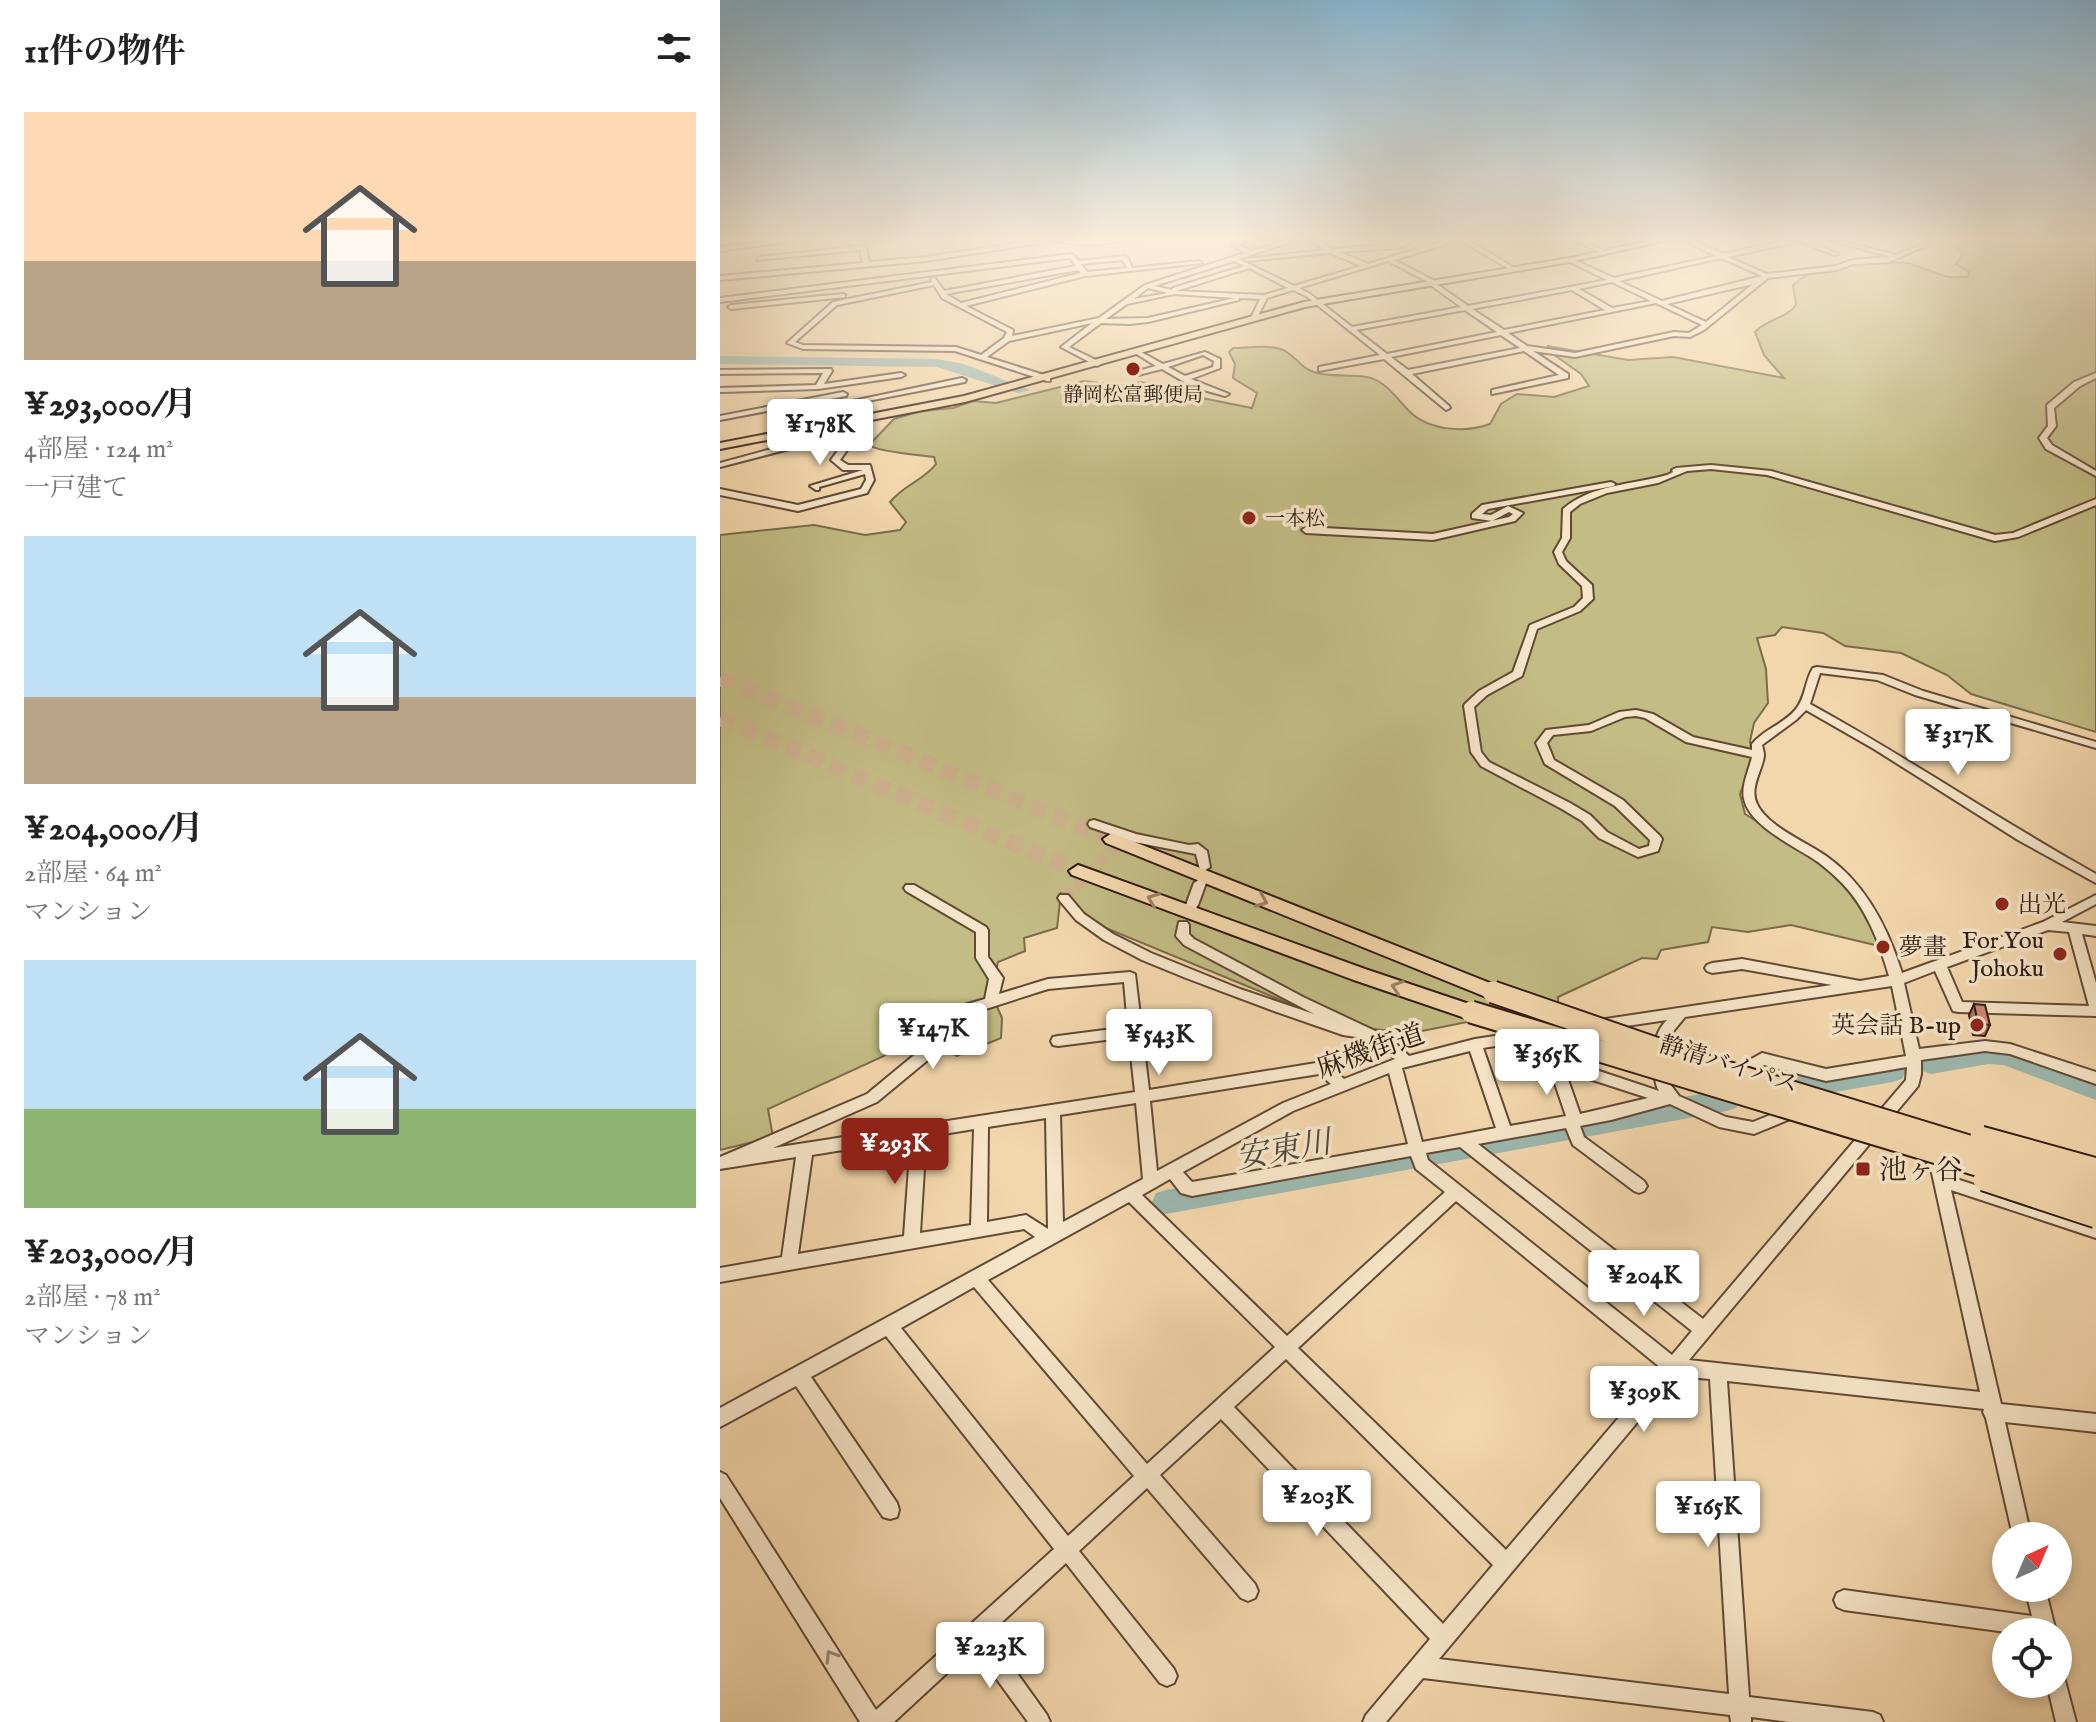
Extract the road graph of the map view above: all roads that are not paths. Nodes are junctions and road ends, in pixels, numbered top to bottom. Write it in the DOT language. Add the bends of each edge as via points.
graph roads {
  1 [pos="818,318"];
  2 [pos="990,318"];
  3 [pos="1139,318"];
  4 [pos="1253,318"];
  5 [pos="1338,318"];
  6 [pos="1407,318"];
  7 [pos="1484,318"];
  8 [pos="1574,318"];
  9 [pos="1693,318"];
  10 [pos="1712,318"];
  11 [pos="1097,320"];
  12 [pos="1705,324"];
  13 [pos="1351,329"];
  14 [pos="1505,332"];
  15 [pos="1007,339"];
  16 [pos="1452,343"];
  17 [pos="1528,348"];
  18 [pos="1137,352"];
  19 [pos="1386,356"];
  20 [pos="982,357"];
  21 [pos="1473,359"];
  22 [pos="1097,364"];
  23 [pos="1161,366"];
  24 [pos="1322,369"];
  25 [pos="720,372"];
  26 [pos="1141,373"];
  27 [pos="1406,373"];
  28 [pos="901,375"];
  29 [pos="2096,375"];
  30 [pos="1047,379"];
  31 [pos="1184,379"];
  32 [pos="962,380"];
  33 [pos="838,384"];
  34 [pos="818,387"];
  35 [pos="720,390"];
  36 [pos="746,390"];
  37 [pos="1495,392"];
  38 [pos="1225,394"];
  39 [pos="845,398"];
  40 [pos="1446,408"];
  41 [pos="744,414"];
  42 [pos="720,418"];
  43 [pos="856,418"];
  44 [pos="809,430"];
  45 [pos="720,444"];
  46 [pos="720,465"];
  47 [pos="870,470"];
  48 [pos="1684,470"];
  49 [pos="2096,474"];
  50 [pos="816,488"];
  51 [pos="720,492"];
  52 [pos="2096,502"];
  53 [pos="1306,530"];
  54 [pos="1804,705"];
  55 [pos="2096,745"];
  56 [pos="1759,755"];
  57 [pos="1094,824"];
  58 [pos="1132,832"];
  59 [pos="1112,839"];
  60 [pos="1201,851"];
  61 [pos="1204,867"];
  62 [pos="1078,871"];
  63 [pos="2096,879"];
  64 [pos="1200,883"];
  65 [pos="910,888"];
  66 [pos="1064,898"];
  67 [pos="2096,899"];
  68 [pos="1192,905"];
  69 [pos="1183,925"];
  70 [pos="2047,925"];
  71 [pos="2074,928"];
  72 [pos="2096,931"];
  73 [pos="1939,965"];
  74 [pos="1712,968"];
  75 [pos="1898,980"];
  76 [pos="1861,986"];
  77 [pos="991,1000"];
  78 [pos="2096,1009"];
  79 [pos="1682,1013"];
  80 [pos="1592,1026"];
  81 [pos="1135,1031"];
  82 [pos="1367,1033"];
  83 [pos="1058,1041"];
  84 [pos="1475,1044"];
  85 [pos="1914,1057"];
  86 [pos="1400,1064"];
  87 [pos="1663,1068"];
  88 [pos="1744,1070"];
  89 [pos="2096,1078"];
  90 [pos="1340,1084"];
  91 [pos="1142,1096"];
  92 [pos="1671,1099"];
  93 [pos="1761,1101"];
  94 [pos="1815,1101"];
  95 [pos="1792,1102"];
  96 [pos="1053,1110"];
  97 [pos="981,1121"];
  98 [pos="1573,1121"];
  99 [pos="1876,1127"];
  100 [pos="1916,1128"];
  101 [pos="919,1131"];
  102 [pos="1505,1133"];
  103 [pos="1463,1141"];
  104 [pos="805,1149"];
  105 [pos="1417,1149"];
  106 [pos="1930,1153"];
  107 [pos="2005,1155"];
  108 [pos="2096,1160"];
  109 [pos="726,1162"];
  110 [pos="2096,1169"];
  111 [pos="1172,1170"];
  112 [pos="1941,1180"];
  113 [pos="1151,1182"];
  114 [pos="2096,1184"];
  115 [pos="1639,1186"];
  116 [pos="1456,1192"];
  117 [pos="1130,1193"];
  118 [pos="2096,1203"];
  119 [pos="2096,1217"];
  120 [pos="979,1231"];
  121 [pos="2096,1231"];
  122 [pos="1053,1237"];
  123 [pos="911,1243"];
  124 [pos="789,1264"];
  125 [pos="720,1275"];
  126 [pos="977,1279"];
  127 [pos="889,1326"];
  128 [pos="1704,1330"];
  129 [pos="1288,1346"];
  130 [pos="1673,1367"];
  131 [pos="1718,1374"];
  132 [pos="799,1375"];
  133 [pos="1990,1406"];
  134 [pos="1222,1407"];
  135 [pos="720,1418"];
  136 [pos="2096,1423"];
  137 [pos="1147,1476"];
  138 [pos="720,1481"];
  139 [pos="890,1510"];
  140 [pos="2019,1522"];
  141 [pos="1067,1549"];
  142 [pos="1507,1565"];
  143 [pos="1248,1591"];
  144 [pos="1844,1600"];
  145 [pos="1992,1622"];
  146 [pos="976,1633"];
  147 [pos="1443,1639"];
  148 [pos="1419,1667"];
  149 [pos="1167,1676"];
  150 [pos="2060,1698"];
  151 [pos="1740,1713"];
  152 [pos="1846,1720"];
  153 [pos="872,1722"];
  154 [pos="879,1722"];
  155 [pos="1040,1722"];
  156 [pos="1373,1722"];
  157 [pos="1873,1722"];
  158 [pos="2066,1722"];
  1 -- 20 [label="street" via="790,343 956,349"];
  2 -- 15 [label="street" via="1008,327"];
  3 -- 11 [label="street"];
  4 -- 18 [label="main road"];
  5 -- 13 [label="street"];
  6 -- 13 [label="street"];
  7 -- 14 [label="street"];
  8 -- 14 [label="street"];
  9 -- 12 [label="street"];
  10 -- 12 [label="street"];
  11 -- 15 [label="street"];
  11 -- 22 [label="street" via="1064,347"];
  12 -- 17 [label="street" via="1690,335 1575,355"];
  13 -- 19 [label="street"];
  14 -- 16 [label="street"];
  14 -- 17 [label="street"];
  15 -- 20 [label="street"];
  16 -- 19 [label="street"];
  16 -- 21 [label="street"];
  17 -- 21 [label="street"];
  17 -- 37 [label="street" via="1565,376"];
  18 -- 22 [label="main road"];
  18 -- 23 [label="street"];
  19 -- 24 [label="street"];
  19 -- 27 [label="street"];
  20 -- 30 [label="street"];
  21 -- 27 [label="street"];
  22 -- 30 [label="main road"];
  23 -- 26 [label="street"];
  23 -- 31 [label="street"];
  23 -- 31 [label="street" via="1203,353 1218,360 1216,368"];
  25 -- 34 [label="street" via="828,371"];
  27 -- 40 [label="street"];
  28 -- 33 [label="street"];
  29 -- 49 [label="street" via="2050,407 2052,426 2043,438 2049,447"];
  30 -- 43 [label="main road"];
  31 -- 38 [label="street"];
  32 -- 39 [label="street"];
  33 -- 34 [label="street"];
  33 -- 39 [label="street"];
  34 -- 36 [label="street"];
  35 -- 36 [label="street"];
  36 -- 41 [label="street" via="740,404"];
  39 -- 41 [label="street"];
  39 -- 43 [label="street"];
  41 -- 42 [label="street"];
  43 -- 44 [label="main road"];
  43 -- 45 [label="main road"];
  43 -- 47 [label="street" via="860,426 835,460 846,468"];
  44 -- 45 [label="main road"];
  44 -- 46 [label="street" via="817,439"];
  47 -- 50 [label="street"];
  47 -- 51 [label="street" via="864,491 810,507"];
  48 -- 52 [label="street" via="1768,473 1995,538"];
  48 -- 53 [label="street" via="1485,507 1475,516 1492,518 1508,509 1519,513 1433,537"];
  48 -- 56 [label="street" via="1662,481 1580,500 1566,511 1566,538 1558,552 1591,593 1577,609 1533,627 1518,674 1469,706 1476,752 1485,764 1566,806 1603,835 1638,853 1654,848 1656,839 1619,803 1549,762 1541,743 1550,732 1591,728 1636,713 1690,740"];
  54 -- 55 [label="street" via="1817,670 1879,677"];
  54 -- 56 [label="street" via="1785,725 1766,732 1757,744"];
  54 -- 63 [label="street"];
  56 -- 75 [label="street" via="1748,794 1751,806 1834,868 1868,906 1889,945"];
  57 -- 60 [label="street"];
  58 -- 60 [label="street"];
  59 -- 95 [label="highway, 静清バイパス, one-way, bridge" via="1493,992"];
  60 -- 61 [label="street"];
  93 -- 62 [label="highway, 静清バイパス, one-way, bridge" via="1358,974"];
  64 -- 68 [label="street"];
  65 -- 77 [label="street" via="982,930 982,958 996,978"];
  66 -- 82 [label="street" via="1085,924 1150,957 1343,1030"];
  67 -- 70 [label="street, 麻機街道"];
  69 -- 82 [label="street" via="1182,936 1189,942"];
  70 -- 71 [label="street"];
  70 -- 73 [label="street, 麻機街道"];
  71 -- 72 [label="street"];
  71 -- 78 [label="street"];
  73 -- 75 [label="street, 麻機街道"];
  73 -- 78 [label="street" via="1958,1007"];
  74 -- 76 [label="street" via="1742,964"];
  75 -- 76 [label="street, 麻機街道"];
  75 -- 85 [label="street"];
  76 -- 79 [label="street, 麻機街道"];
  77 -- 81 [label="street" via="1048,984 1130,977"];
  77 -- 109 [label="street" via="949,1021 924,1055 862,1104"];
  79 -- 80 [label="street, 麻機街道"];
  79 -- 87 [label="street" via="1664,1032"];
  80 -- 84 [label="street, 麻機街道"];
  80 -- 87 [label="highway" via="1605,1045"];
  81 -- 83 [label="street"];
  81 -- 91 [label="street"];
  82 -- 86 [label="street" via="1385,1042"];
  84 -- 86 [label="street, 麻機街道"];
  84 -- 102 [label="street"];
  85 -- 88 [label="street" via="1826,1075 1762,1059"];
  85 -- 89 [label="street" via="1985,1046 2010,1049"];
  85 -- 99 [label="street" via="1913,1082"];
  86 -- 90 [label="street, 麻機街道"];
  86 -- 105 [label="street"];
  87 -- 92 [label="street" via="1663,1085"];
  87 -- 94 [label="highway"];
  87 -- 95 [label="highway"];
  90 -- 91 [label="street" via="1322,1068"];
  90 -- 111 [label="street, 麻機街道"];
  91 -- 96 [label="street"];
  91 -- 113 [label="street"];
  92 -- 95 [label="street" via="1702,1115 1754,1128"];
  92 -- 98 [label="street"];
  92 -- 98 [label="street" via="1550,1060"];
  93 -- 118 [label="highway, 静清バイパス, bridge"];
  93 -- 119 [label="highway, bridge" via="1841,1134"];
  94 -- 95 [label="street"];
  94 -- 99 [label="highway"];
  95 -- 99 [label="highway"];
  95 -- 110 [label="highway, bridge" via="1878,1110"];
  95 -- 114 [label="highway, 静清バイパス, bridge"];
  96 -- 97 [label="street"];
  96 -- 122 [label="street"];
  97 -- 101 [label="street"];
  97 -- 120 [label="street"];
  98 -- 102 [label="street"];
  98 -- 115 [label="street" via="1578,1141"];
  99 -- 100 [label="highway"];
  99 -- 106 [label="highway"];
  99 -- 128 [label="street"];
  100 -- 106 [label="street"];
  100 -- 107 [label="highway"];
  101 -- 104 [label="street"];
  101 -- 123 [label="street"];
  102 -- 103 [label="street"];
  103 -- 105 [label="street"];
  103 -- 128 [label="street"];
  104 -- 109 [label="street"];
  104 -- 124 [label="street"];
  105 -- 111 [label="street" via="1192,1189"];
  105 -- 116 [label="street" via="1421,1164"];
  106 -- 112 [label="street"];
  106 -- 118 [label="highway"];
  107 -- 108 [label="street" via="2023,1144 2038,1143"];
  107 -- 114 [label="highway"];
  111 -- 113 [label="street, 麻機街道"];
  112 -- 121 [label="street"];
  112 -- 133 [label="street"];
  113 -- 117 [label="street, 麻機街道"];
  116 -- 129 [label="street"];
  116 -- 130 [label="street"];
  117 -- 122 [label="street, 麻機街道"];
  117 -- 129 [label="street"];
  120 -- 122 [label="street" via="1026,1222"];
  120 -- 123 [label="street"];
  122 -- 126 [label="street, 麻機街道"];
  123 -- 124 [label="street"];
  124 -- 125 [label="street"];
  126 -- 127 [label="street, 麻機街道"];
  126 -- 137 [label="street"];
  127 -- 132 [label="street, 麻機街道"];
  127 -- 141 [label="street"];
  128 -- 130 [label="street"];
  129 -- 134 [label="street"];
  129 -- 142 [label="street"];
  130 -- 131 [label="street"];
  130 -- 142 [label="street"];
  131 -- 133 [label="street"];
  131 -- 151 [label="street"];
  132 -- 135 [label="street, 麻機街道"];
  132 -- 139 [label="street"];
  133 -- 136 [label="street"];
  133 -- 140 [label="street"];
  134 -- 137 [label="street"];
  134 -- 147 [label="street"];
  137 -- 141 [label="street"];
  137 -- 143 [label="street"];
  153 -- 138 [label="street, one-way"];
  141 -- 146 [label="street"];
  141 -- 149 [label="street"];
  142 -- 147 [label="street"];
  144 -- 145 [label="street"];
  146 -- 154 [label="street"];
  146 -- 155 [label="street"];
  147 -- 148 [label="street"];
  148 -- 151 [label="street"];
  148 -- 156 [label="street"];
  150 -- 158 [label="street"];
  151 -- 152 [label="street"];
  152 -- 157 [label="street"];
}
